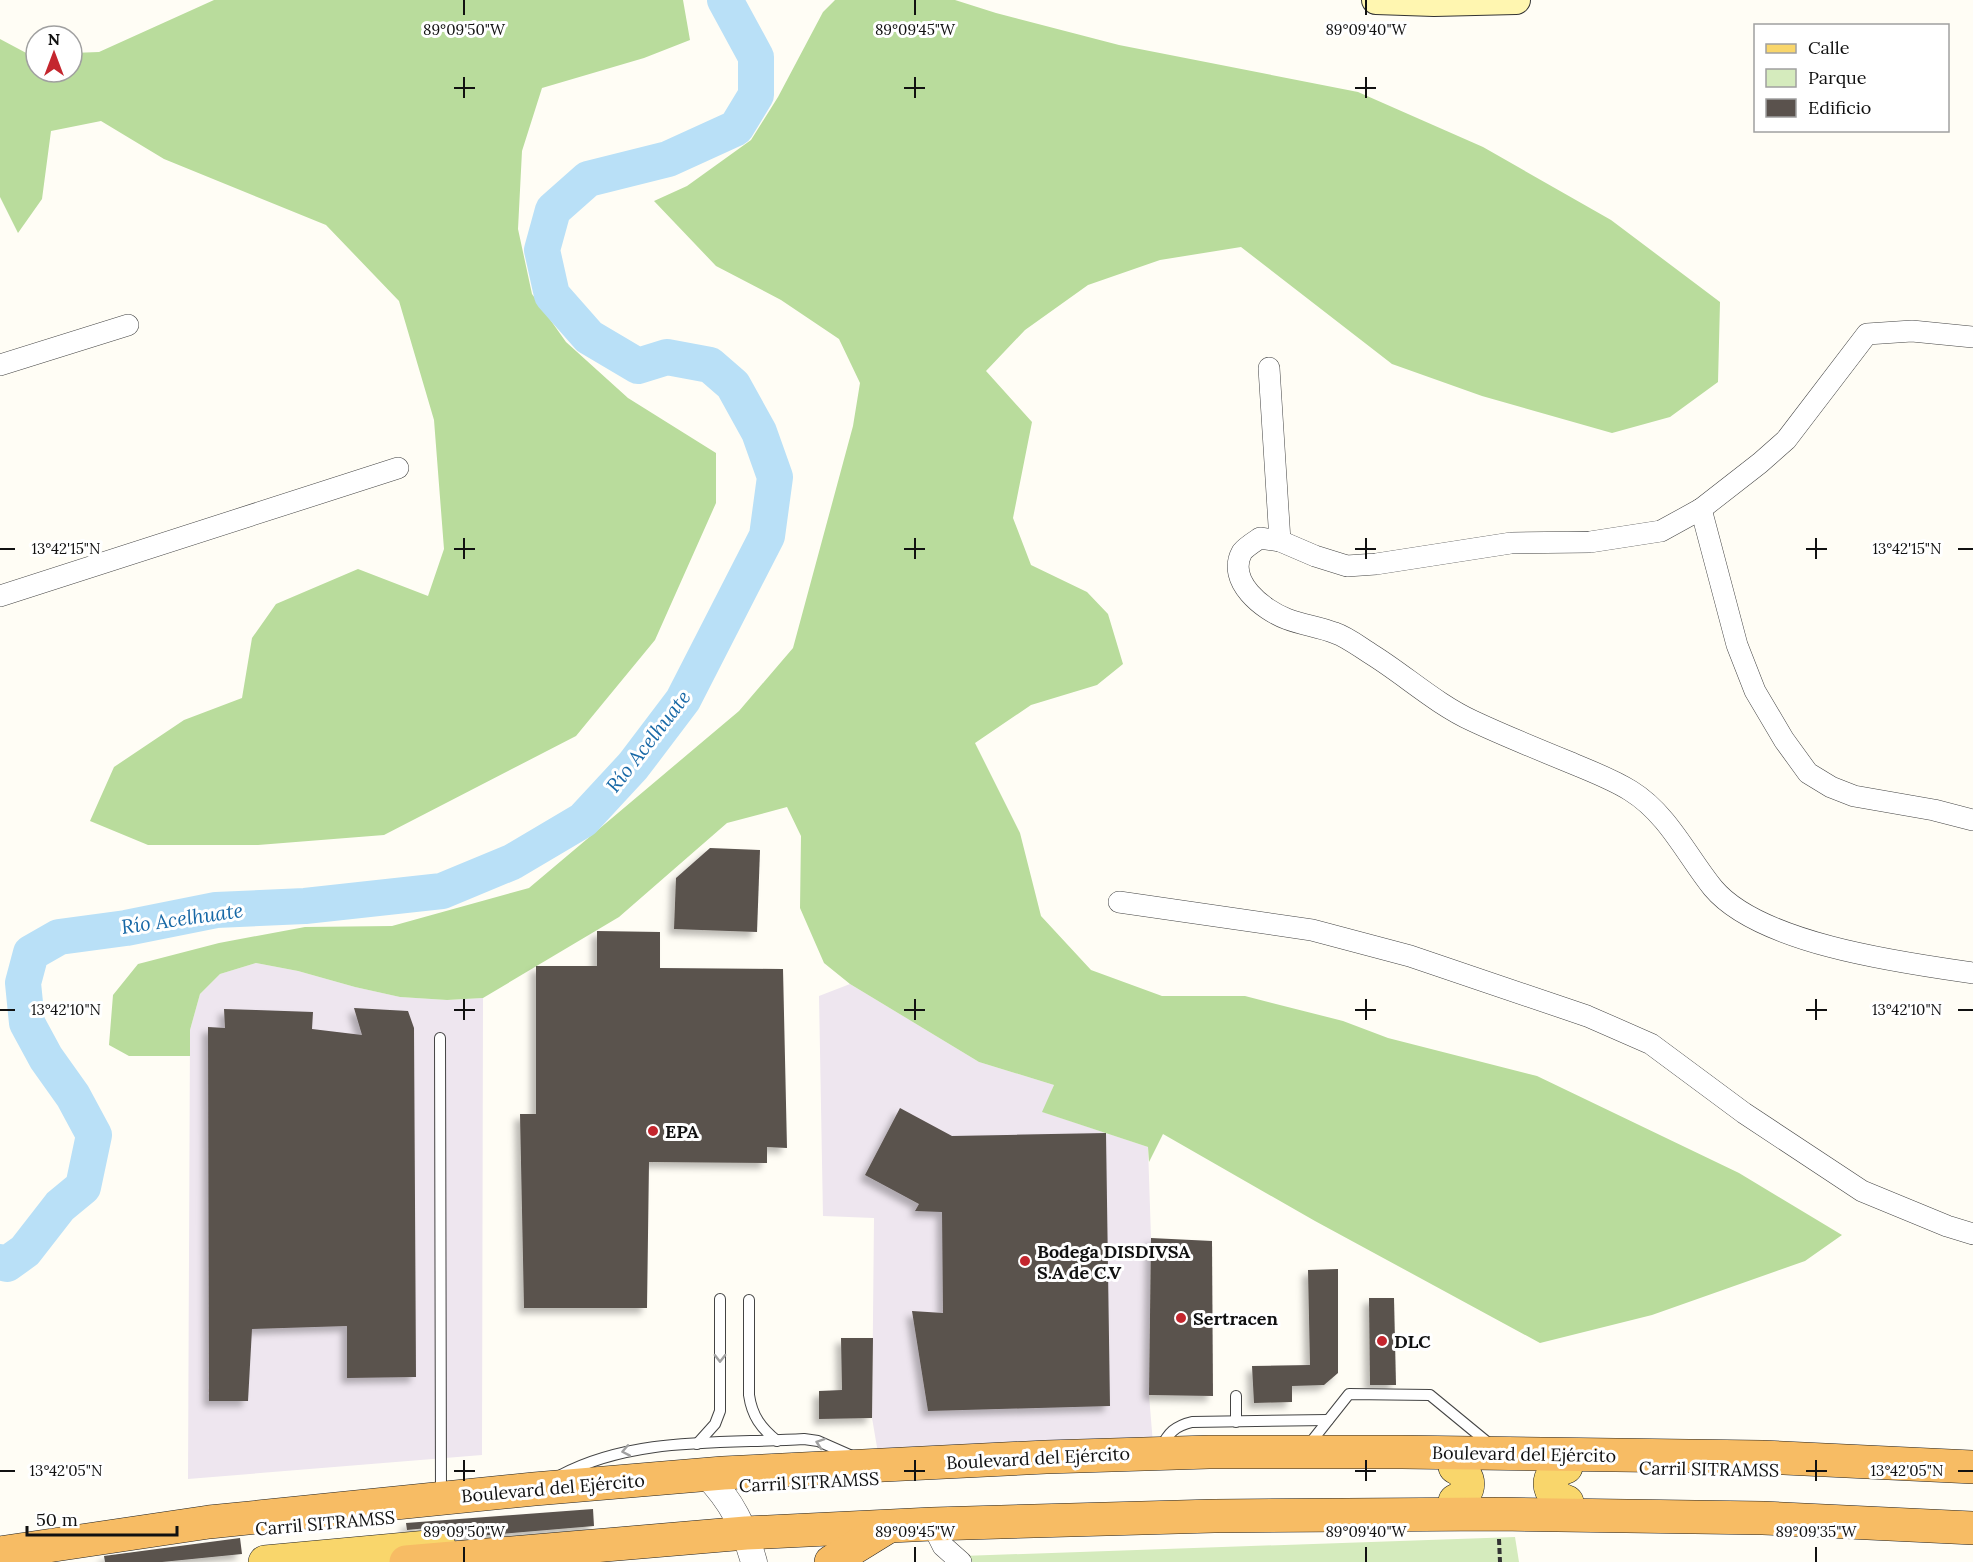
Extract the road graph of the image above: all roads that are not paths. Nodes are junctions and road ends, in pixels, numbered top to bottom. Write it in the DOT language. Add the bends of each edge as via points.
graph roads {
  1 [pos="1376,0"];
  2 [pos="1516,0"];
  3 [pos="128,325"];
  4 [pos="1973,337"];
  5 [pos="0,364"];
  6 [pos="1269,368"];
  7 [pos="398,468"];
  8 [pos="1701,509"];
  9 [pos="1280,541"];
  10 [pos="0,596"];
  11 [pos="1973,820"];
  12 [pos="1119,902"];
  13 [pos="1973,973"];
  14 [pos="440,1038"];
  15 [pos="1973,1234"];
  16 [pos="720,1299"];
  17 [pos="749,1300"];
  18 [pos="1236,1396"];
  19 [pos="1328,1420"];
  20 [pos="1236,1422"];
  21 [pos="777,1441"];
  22 [pos="1303,1452"];
  23 [pos="1158,1453"];
  24 [pos="1501,1453"];
  25 [pos="874,1466"];
  26 [pos="1455,1467"];
  27 [pos="1566,1467"];
  28 [pos="1973,1467"];
  29 [pos="707,1469"];
  30 [pos="1973,1480"];
  31 [pos="441,1498"];
  32 [pos="1455,1501"];
  33 [pos="1567,1502"];
  34 [pos="1973,1514"];
  35 [pos="932,1524"];
  36 [pos="890,1526"];
  37 [pos="1973,1528"];
  38 [pos="747,1538"];
  39 [pos="639,1542"];
  40 [pos="0,1553"];
  41 [pos="956,1561"];
  42 [pos="10,1562"];
  43 [pos="265,1562"];
  44 [pos="406,1562"];
  45 [pos="683,1562"];
  46 [pos="831,1562"];
  1 -- 2 [label="main road"];
  3 -- 5 [label="street"];
  4 -- 8 [label="street" via="1912,331 1867,334 1786,440"];
  6 -- 9 [label="street"];
  7 -- 10 [label="street"];
  8 -- 9 [label="street" via="1661,531 1590,542 1511,543 1376,564 1347,566"];
  8 -- 11 [label="street" via="1737,645 1755,691 1808,773 1854,796"];
  9 -- 13 [label="street" via="1260,538 1243,550 1238,565 1242,584 1257,602 1285,619 1337,633 1471,720 1632,792 1677,838 1714,890 1742,912 1785,933 1840,950"];
  12 -- 15 [label="street" via="1312,930 1410,956 1587,1016 1651,1044 1743,1113 1862,1191"];
  14 -- 31 [label="lane"];
  16 -- 29 [label="lane, one-way" via="720,1411 706,1436"];
  17 -- 21 [label="lane" via="751,1410"];
  18 -- 20 [label="lane"];
  19 -- 20 [label="lane"];
  19 -- 22 [label="lane"];
  19 -- 24 [label="lane" via="1349,1394 1430,1395"];
  20 -- 23 [label="lane" via="1181,1425 1167,1436"];
  25 -- 21 [label="lane, one-way" via="818,1441"];
  21 -- 29 [label="lane"];
  22 -- 23 [label="highway, Boulevard del Ejército"];
  22 -- 24 [label="highway, Boulevard del Ejército"];
  23 -- 25 [label="highway, Boulevard del Ejército"];
  24 -- 28 [label="highway, Boulevard del Ejército" via="1762,1457"];
  25 -- 29 [label="highway, Boulevard del Ejército"];
  26 -- 27 [label="main road, Carril SITRAMSS"];
  26 -- 29 [label="main road, Carril SITRAMSS" via="1135,1467 938,1474"];
  26 -- 32 [label="main road" via="1469,1484 1467,1492"];
  27 -- 30 [label="main road, Carril SITRAMSS"];
  27 -- 33 [label="main road" via="1558,1469 1549,1485 1558,1499"];
  29 -- 31 [label="highway, Boulevard del Ejército, one-way"];
  29 -- 38 [label="street"];
  29 -- 42 [label="main road, Carril SITRAMSS" via="88,1547"];
  31 -- 40 [label="highway, Boulevard del Ejército" via="208,1522"];
  32 -- 33 [label="main road, Carril SITRAMSS"];
  32 -- 38 [label="main road, Carril SITRAMSS" via="1210,1500 972,1508"];
  33 -- 34 [label="main road, Carril SITRAMSS"];
  35 -- 36 [label="highway"];
  35 -- 37 [label="highway" via="1214,1516 1499,1514 1763,1518"];
  35 -- 41 [label="street"];
  36 -- 38 [label="highway"];
  36 -- 46 [label="highway"];
  38 -- 39 [label="highway"];
  38 -- 43 [label="main road, Carril SITRAMSS"];
  39 -- 44 [label="highway"];
  39 -- 45 [label="highway"];
}
